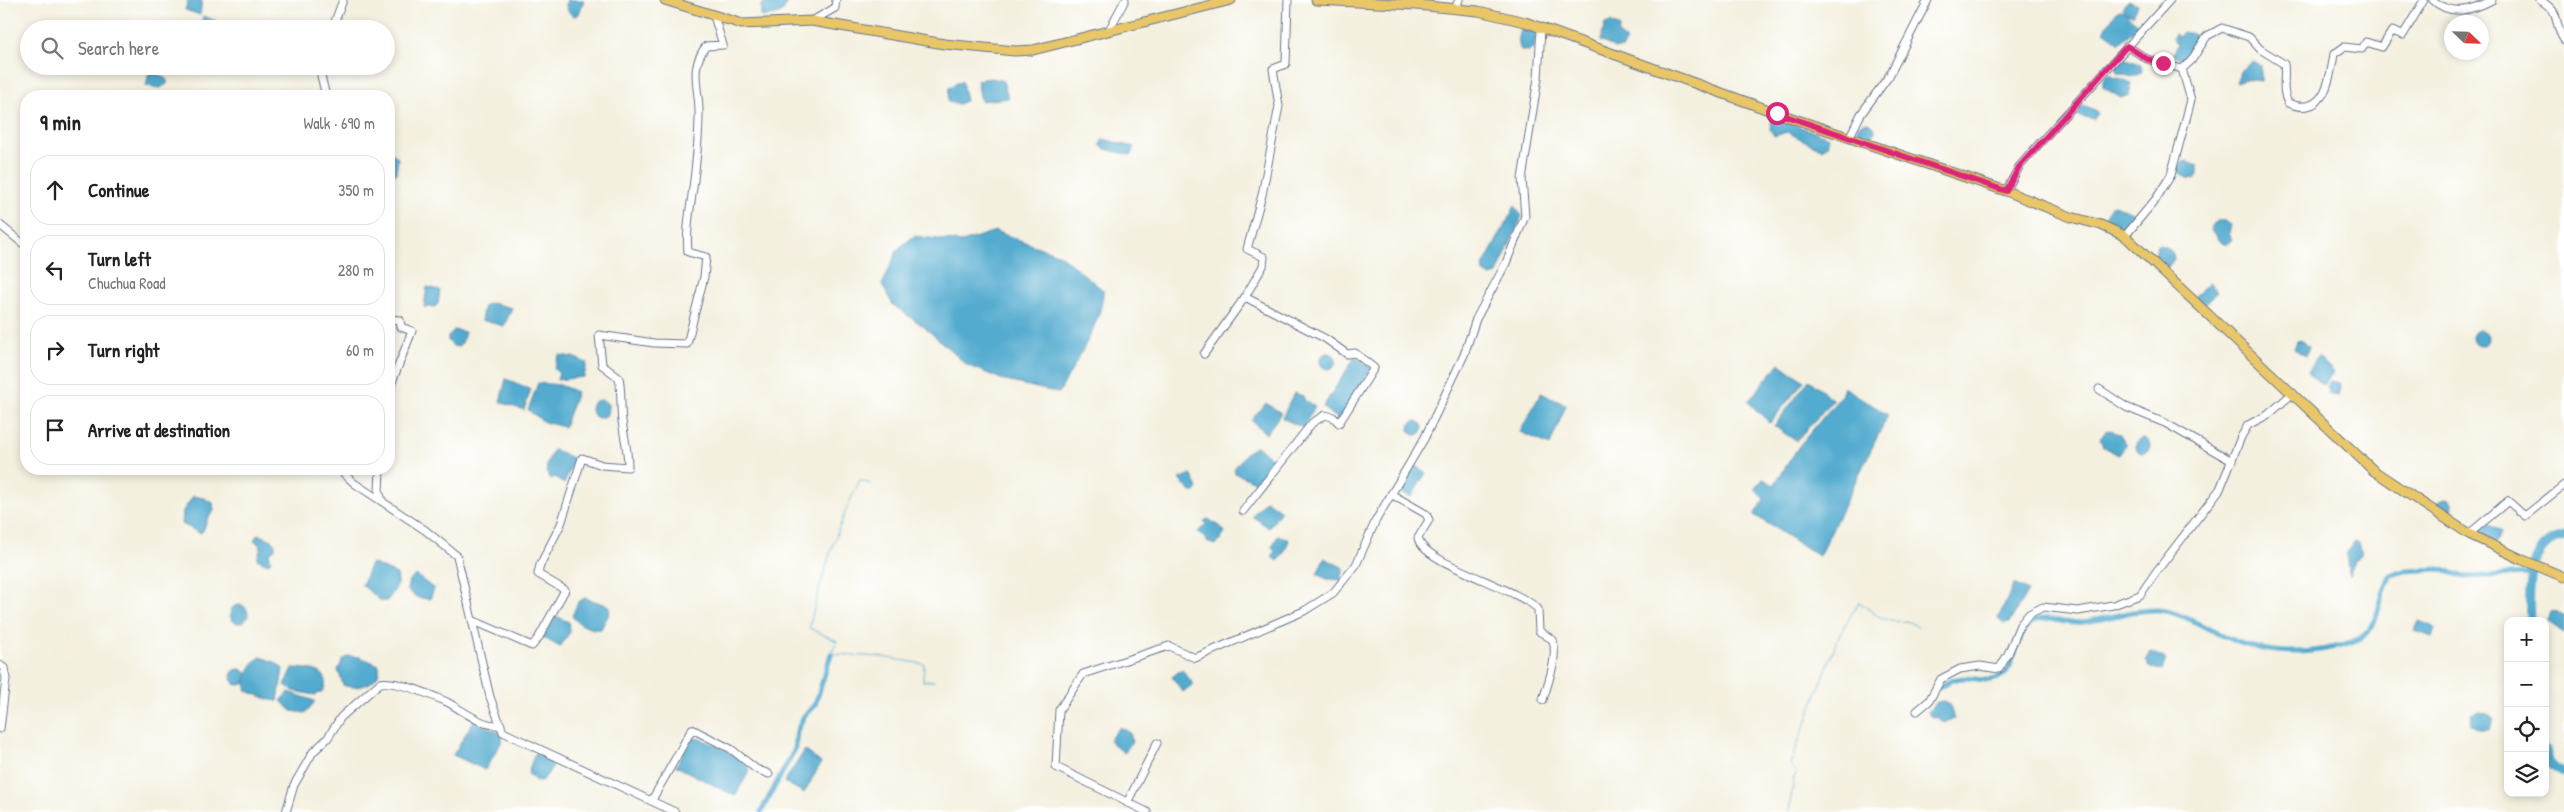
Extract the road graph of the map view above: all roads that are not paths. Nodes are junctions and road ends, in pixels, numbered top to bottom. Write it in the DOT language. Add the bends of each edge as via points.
graph roads {
  1 [pos="343,0"];
  2 [pos="665,0"];
  3 [pos="836,0"];
  4 [pos="1125,0"];
  5 [pos="1231,0"];
  6 [pos="1288,0"];
  7 [pos="1316,0"];
  8 [pos="1928,0"];
  9 [pos="2170,0"];
  10 [pos="2424,0"];
  11 [pos="2433,0"];
  12 [pos="2492,0"];
  13 [pos="2540,0"];
  14 [pos="1457,4"];
  15 [pos="714,16"];
  16 [pos="335,20"];
  17 [pos="812,20"];
  18 [pos="1542,29"];
  19 [pos="1109,30"];
  20 [pos="2564,40"];
  21 [pos="2127,46"];
  22 [pos="2182,68"];
  23 [pos="321,75"];
  24 [pos="324,90"];
  25 [pos="1850,136"];
  26 [pos="2006,191"];
  27 [pos="0,225"];
  28 [pos="2125,236"];
  29 [pos="20,241"];
  30 [pos="1245,298"];
  31 [pos="395,320"];
  32 [pos="1204,354"];
  33 [pos="395,374"];
  34 [pos="2099,389"];
  35 [pos="2293,393"];
  36 [pos="2232,460"];
  37 [pos="345,475"];
  38 [pos="380,475"];
  39 [pos="2564,485"];
  40 [pos="1391,494"];
  41 [pos="382,500"];
  42 [pos="1243,511"];
  43 [pos="2470,534"];
  44 [pos="2564,577"];
  45 [pos="474,620"];
  46 [pos="0,665"];
  47 [pos="1543,700"];
  48 [pos="1917,711"];
  49 [pos="501,725"];
  50 [pos="0,729"];
  51 [pos="1157,744"];
  52 [pos="768,774"];
  53 [pos="652,800"];
  54 [pos="1127,803"];
  55 [pos="286,812"];
  56 [pos="675,812"];
  57 [pos="1147,812"];
  1 -- 16 [label="street"];
  2 -- 15 [label="main road"];
  3 -- 17 [label="street" via="835,8"];
  4 -- 19 [label="street"];
  5 -- 19 [label="main road"];
  6 -- 30 [label="street" via="1286,64 1273,69 1279,106 1262,195 1247,249 1264,257 1263,266"];
  7 -- 14 [label="main road"];
  8 -- 25 [label="street" via="1889,76 1861,114"];
  9 -- 21 [label="street"];
  10 -- 22 [label="street" via="2403,35 2392,31 2382,48 2366,42 2362,49 2344,47 2334,54 2331,78 2314,106 2306,108 2288,103 2283,94 2284,64 2260,49 2249,37 2222,28 2207,36 2191,61"];
  11 -- 12 [label="street" via="2455,12 2478,8"];
  13 -- 20 [label="street" via="2558,13"];
  14 -- 18 [label="main road"];
  15 -- 17 [label="main road" via="742,24"];
  15 -- 45 [label="street" via="723,46 706,46 696,62 699,114 687,241 688,252 706,257 687,344 599,335 602,365 619,378 628,467 602,465 582,458 561,524 538,574 565,590 532,646"];
  17 -- 19 [label="main road" via="944,44 1015,51 1034,50"];
  18 -- 25 [label="main road" via="1793,119"];
  18 -- 40 [label="street" via="1538,78 1522,179 1525,216 1424,439"];
  21 -- 22 [label="street" via="2147,59"];
  21 -- 26 [label="street" via="2019,167"];
  22 -- 28 [label="street" via="2191,100 2171,174 2156,199"];
  23 -- 24 [label="street"];
  25 -- 26 [label="main road"];
  26 -- 28 [label="main road"];
  27 -- 29 [label="street"];
  28 -- 35 [label="main road"];
  30 -- 32 [label="street"];
  30 -- 42 [label="street" via="1326,339 1347,354 1355,353 1374,368 1339,423 1325,415 1312,423"];
  31 -- 33 [label="street" via="400,320 401,327 412,331"];
  34 -- 36 [label="street" via="2126,407 2165,423"];
  35 -- 36 [label="street" via="2269,414 2248,425"];
  35 -- 43 [label="main road" via="2374,471"];
  36 -- 48 [label="street" via="2220,489 2140,596 2078,611 2043,607 2029,614 2020,625 2000,669 1980,666 1960,669 1942,679 1929,701"];
  37 -- 41 [label="street"];
  38 -- 41 [label="street"];
  39 -- 43 [label="street" via="2525,516 2508,501"];
  40 -- 47 [label="street" via="1426,514 1428,520 1418,538 1424,548 1453,568 1514,592 1538,609 1539,632 1553,640 1554,646"];
  40 -- 54 [label="street" via="1356,565 1332,593 1304,612 1195,658 1169,646 1083,674 1059,710 1056,766"];
  41 -- 45 [label="street" via="457,556"];
  43 -- 44 [label="main road"];
  45 -- 49 [label="street" via="490,697"];
  46 -- 50 [label="street" via="6,679"];
  49 -- 53 [label="street" via="503,732"];
  49 -- 55 [label="street" via="485,723 423,693 388,682 380,683 341,717 327,739 313,752 294,785"];
  51 -- 54 [label="street"];
  52 -- 53 [label="street" via="756,769 732,749 692,729"];
  53 -- 56 [label="street"];
  54 -- 57 [label="street"];
}
